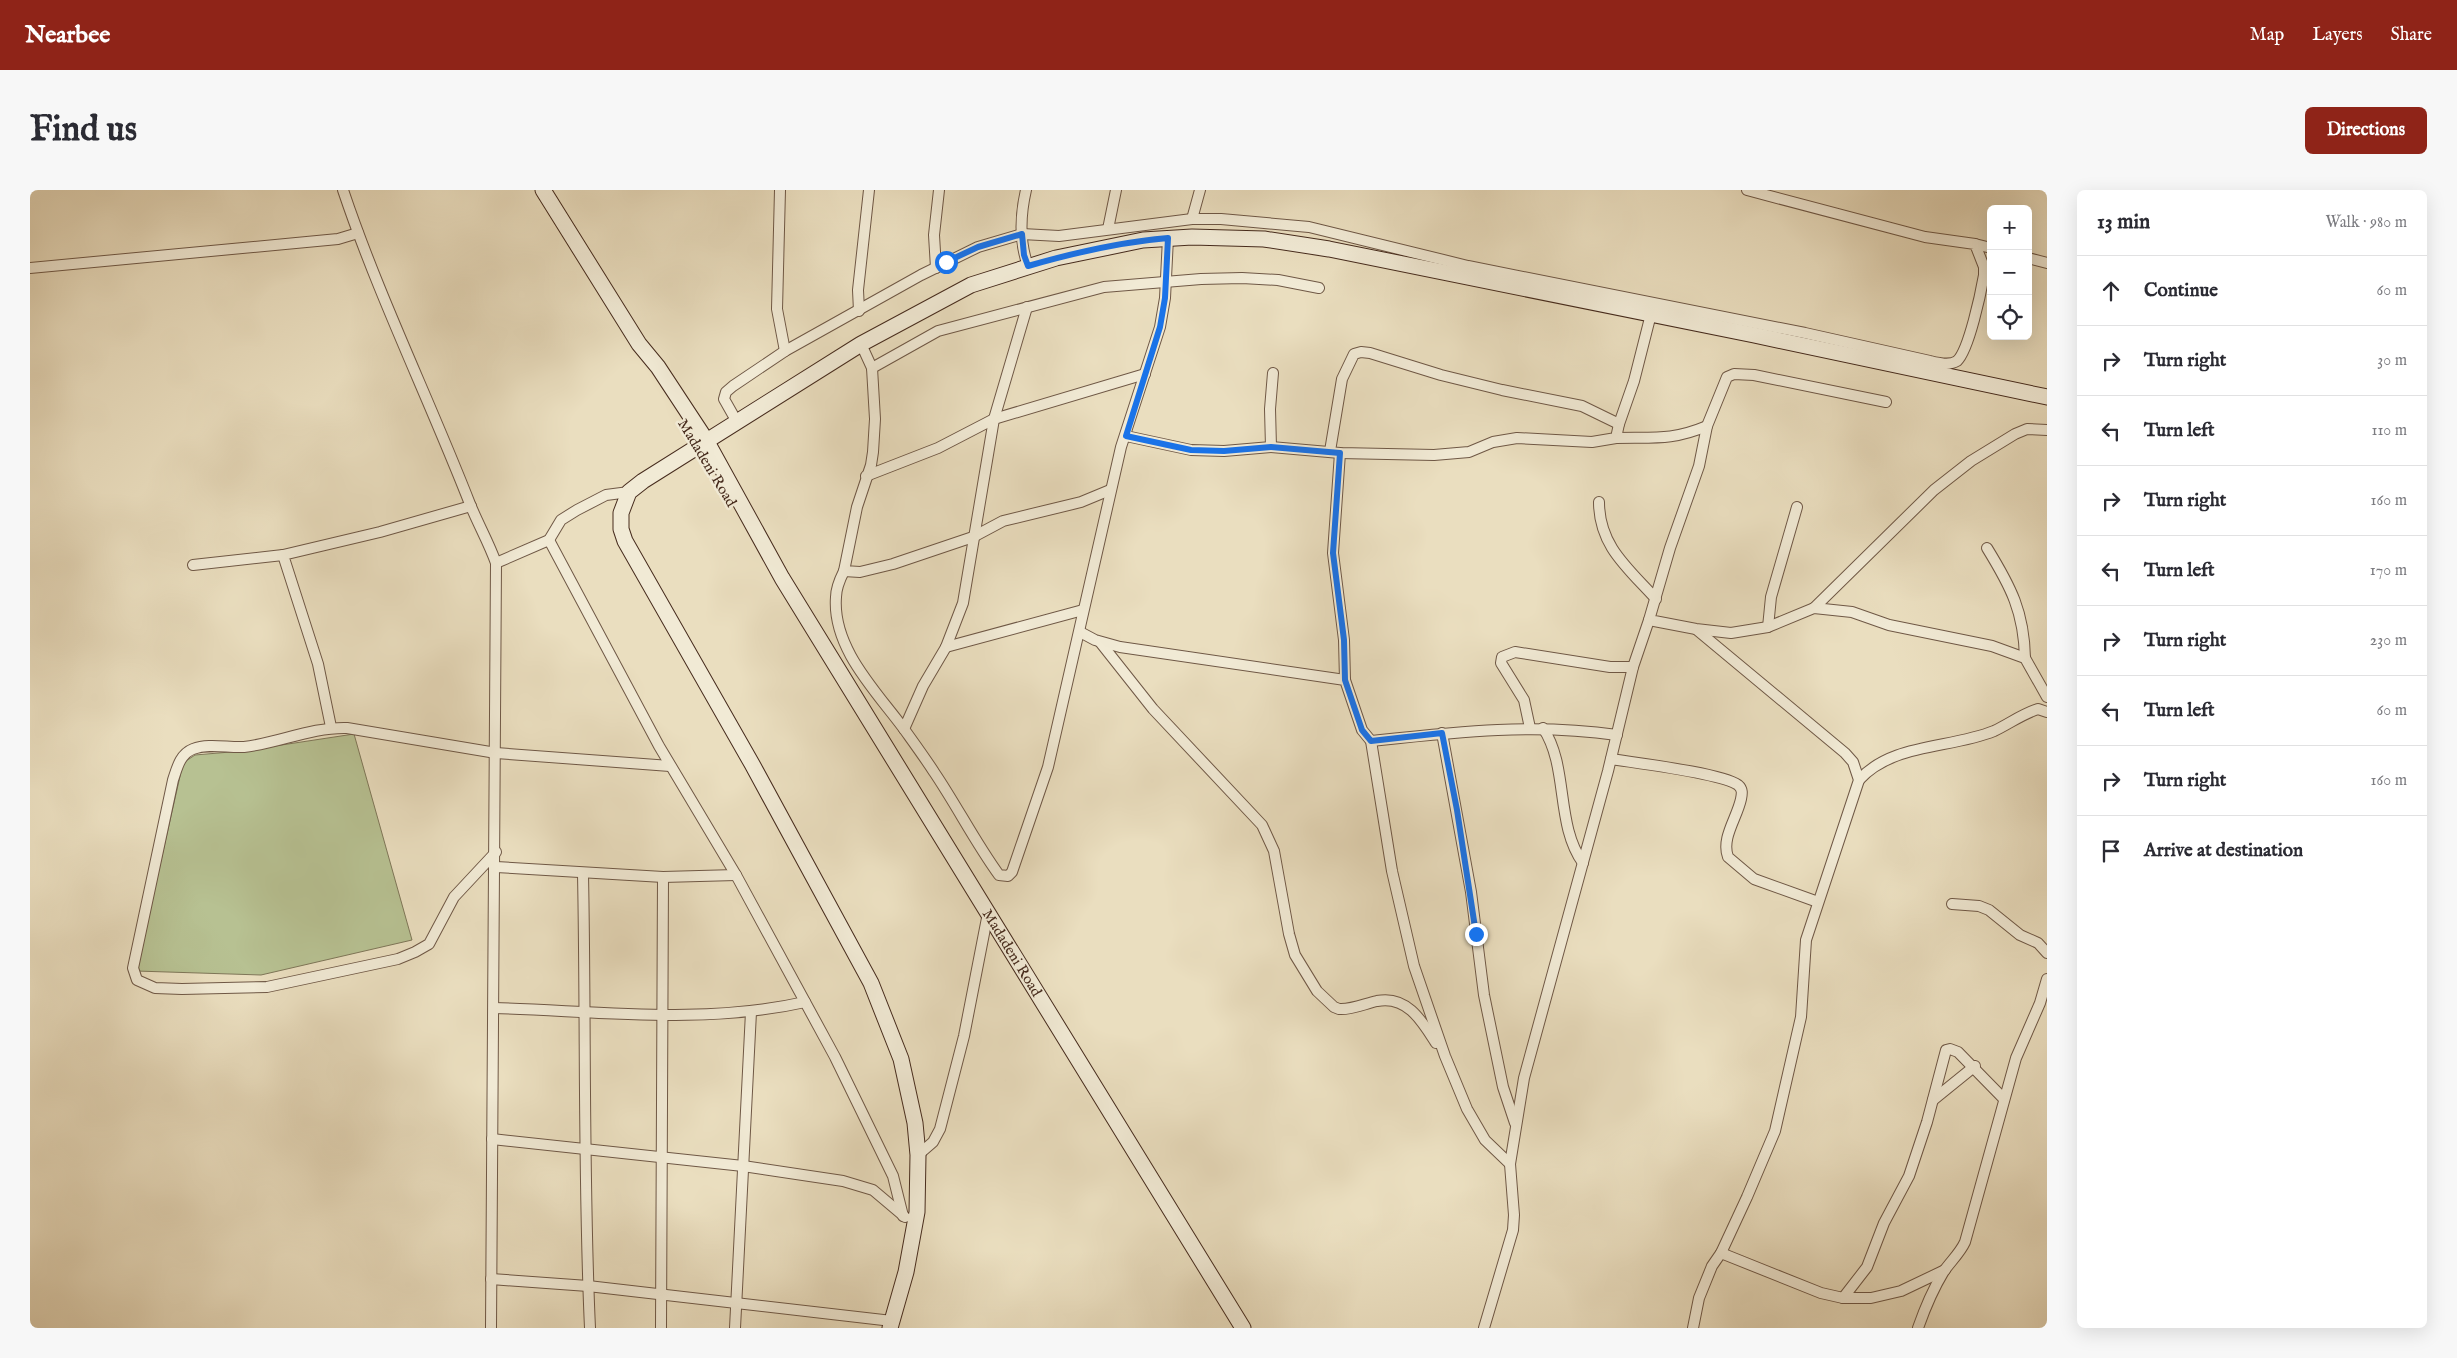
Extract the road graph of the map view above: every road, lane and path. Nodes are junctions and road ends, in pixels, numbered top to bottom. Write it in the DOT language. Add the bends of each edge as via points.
graph roads {
  1 [pos="344,190"];
  2 [pos="543,190"];
  3 [pos="780,190"];
  4 [pos="870,190"];
  5 [pos="939,190"];
  6 [pos="1026,190"];
  7 [pos="1116,190"];
  8 [pos="1200,190"];
  9 [pos="1747,190"];
  10 [pos="1192,219"];
  11 [pos="1108,229"];
  12 [pos="358,233"];
  13 [pos="1022,234"];
  14 [pos="1168,238"];
  15 [pos="1975,244"];
  16 [pos="1987,247"];
  17 [pos="2032,259"];
  18 [pos="2047,263"];
  19 [pos="1028,266"];
  20 [pos="30,268"];
  21 [pos="936,268"];
  22 [pos="1166,282"];
  23 [pos="1319,288"];
  24 [pos="1027,307"];
  25 [pos="858,311"];
  26 [pos="1651,314"];
  27 [pos="1715,321"];
  28 [pos="861,344"];
  29 [pos="784,351"];
  30 [pos="872,368"];
  31 [pos="1274,373"];
  32 [pos="1145,374"];
  33 [pos="2047,397"];
  34 [pos="1886,402"];
  35 [pos="994,419"];
  36 [pos="737,422"];
  37 [pos="1619,424"];
  38 [pos="1707,426"];
  39 [pos="2047,430"];
  40 [pos="1126,436"];
  41 [pos="1616,438"];
  42 [pos="701,443"];
  43 [pos="1271,447"];
  44 [pos="1335,452"];
  45 [pos="866,476"];
  46 [pos="1110,490"];
  47 [pos="629,492"];
  48 [pos="1599,502"];
  49 [pos="471,506"];
  50 [pos="1797,507"];
  51 [pos="973,537"];
  52 [pos="549,540"];
  53 [pos="1987,548"];
  54 [pos="283,555"];
  55 [pos="496,563"];
  56 [pos="193,565"];
  57 [pos="844,571"];
  58 [pos="1656,598"];
  59 [pos="1814,608"];
  60 [pos="1083,610"];
  61 [pos="1649,620"];
  62 [pos="1768,627"];
  63 [pos="1696,629"];
  64 [pos="1080,632"];
  65 [pos="1100,642"];
  66 [pos="946,647"];
  67 [pos="2025,658"];
  68 [pos="1633,667"];
  69 [pos="1345,680"];
  70 [pos="2047,697"];
  71 [pos="2047,712"];
  72 [pos="331,727"];
  73 [pos="1530,728"];
  74 [pos="1543,728"];
  75 [pos="904,729"];
  76 [pos="1442,733"];
  77 [pos="1616,736"];
  78 [pos="1371,741"];
  79 [pos="496,753"];
  80 [pos="1611,759"];
  81 [pos="670,766"];
  82 [pos="1859,780"];
  83 [pos="496,852"];
  84 [pos="1583,863"];
  85 [pos="496,867"];
  86 [pos="583,874"];
  87 [pos="736,875"];
  88 [pos="663,877"];
  89 [pos="1818,902"];
  90 [pos="1952,904"];
  91 [pos="988,913"];
  92 [pos="2047,952"];
  93 [pos="2047,979"];
  94 [pos="804,1002"];
  95 [pos="494,1008"];
  96 [pos="586,1011"];
  97 [pos="751,1012"];
  98 [pos="663,1015"];
  99 [pos="1445,1056"];
  100 [pos="1975,1066"];
  101 [pos="2004,1099"];
  102 [pos="1933,1100"];
  103 [pos="1515,1124"];
  104 [pos="492,1139"];
  105 [pos="585,1148"];
  106 [pos="663,1156"];
  107 [pos="918,1156"];
  108 [pos="1510,1164"];
  109 [pos="743,1166"];
  110 [pos="903,1216"];
  111 [pos="916,1229"];
  112 [pos="1721,1253"];
  113 [pos="1946,1269"];
  114 [pos="491,1279"];
  115 [pos="588,1286"];
  116 [pos="661,1295"];
  117 [pos="1843,1298"];
  118 [pos="736,1303"];
  119 [pos="891,1325"];
  120 [pos="1919,1327"];
  121 [pos="491,1328"];
  122 [pos="590,1328"];
  123 [pos="661,1328"];
  124 [pos="735,1328"];
  125 [pos="1242,1328"];
  126 [pos="1484,1328"];
  127 [pos="1693,1328"];
  1 -- 12 [label="street"];
  2 -- 42 [label="street, Madadeni Road" via="639,344 658,366"];
  3 -- 29 [label="street" via="777,309"];
  4 -- 25 [label="street"];
  5 -- 21 [label="street" via="934,235"];
  6 -- 13 [label="street" via="1020,219"];
  7 -- 11 [label="street"];
  8 -- 10 [label="street"];
  9 -- 15 [label="street" via="1925,237"];
  10 -- 11 [label="street"];
  10 -- 27 [label="street" via="1309,227"];
  11 -- 13 [label="street" via="1058,236"];
  12 -- 20 [label="street" via="338,239"];
  12 -- 49 [label="street"];
  13 -- 19 [label="street"];
  13 -- 21 [label="street" via="978,247"];
  14 -- 19 [label="street" via="1076,253"];
  14 -- 22 [label="street"];
  14 -- 26 [label="street" via="1264,239 1297,244"];
  15 -- 16 [label="street"];
  15 -- 27 [label="street" via="1984,267 1981,291 1962,354 1948,364"];
  17 -- 18 [label="street"];
  19 -- 28 [label="street" via="972,285"];
  21 -- 25 [label="street"];
  22 -- 23 [label="street" via="1242,278 1278,280"];
  22 -- 24 [label="street" via="1104,288"];
  22 -- 32 [label="street" via="1160,327"];
  24 -- 30 [label="street" via="938,331"];
  24 -- 35 [label="street"];
  25 -- 29 [label="street"];
  26 -- 27 [label="street"];
  26 -- 37 [label="street"];
  27 -- 33 [label="street"];
  28 -- 30 [label="street"];
  28 -- 36 [label="street"];
  29 -- 36 [label="street" via="726,392 724,401"];
  30 -- 45 [label="street" via="875,419 872,465"];
  31 -- 43 [label="street" via="1270,409"];
  32 -- 35 [label="street"];
  32 -- 40 [label="street"];
  34 -- 38 [label="street" via="1754,375 1734,374 1727,377"];
  35 -- 45 [label="street" via="938,448"];
  35 -- 51 [label="street"];
  36 -- 42 [label="street"];
  37 -- 41 [label="street"];
  37 -- 44 [label="street" via="1582,406 1502,390 1361,352 1354,354 1342,379"];
  38 -- 41 [label="street" via="1670,438"];
  38 -- 58 [label="street" via="1699,466"];
  39 -- 59 [label="street" via="2027,429 1971,461 1928,496"];
  40 -- 43 [label="street" via="1191,450"];
  40 -- 46 [label="street"];
  41 -- 44 [label="street" via="1599,442 1502,439 1469,452 1445,454"];
  42 -- 47 [label="street"];
  42 -- 91 [label="street, Madadeni Road"];
  43 -- 44 [label="street"];
  44 -- 69 [label="street" via="1333,553 1344,640"];
  45 -- 57 [label="street"];
  46 -- 51 [label="street" via="1081,502 1003,521"];
  46 -- 60 [label="street"];
  47 -- 52 [label="street" via="606,495 566,516"];
  47 -- 107 [label="street" via="620,522 628,546 872,983 901,1059 915,1123"];
  48 -- 58 [label="street" via="1607,543 1617,558"];
  49 -- 54 [label="street"];
  49 -- 55 [label="street"];
  50 -- 62 [label="street" via="1771,597"];
  51 -- 57 [label="street" via="874,570"];
  51 -- 66 [label="street" via="962,603"];
  52 -- 55 [label="street"];
  52 -- 81 [label="street"];
  53 -- 67 [label="street" via="2008,582 2018,607"];
  54 -- 56 [label="street"];
  54 -- 72 [label="street" via="318,664"];
  55 -- 79 [label="street"];
  57 -- 75 [label="street" via="837,588 836,606 846,644 869,686"];
  58 -- 61 [label="street"];
  59 -- 62 [label="street"];
  59 -- 67 [label="street" via="1852,612 1888,626 1992,646"];
  60 -- 64 [label="street"];
  60 -- 66 [label="street"];
  61 -- 63 [label="street"];
  61 -- 68 [label="street"];
  62 -- 63 [label="street" via="1731,633"];
  63 -- 82 [label="street" via="1845,753 1854,762"];
  64 -- 65 [label="street"];
  64 -- 75 [label="street" via="1048,767 1008,876 1000,875 986,856"];
  65 -- 69 [label="street"];
  65 -- 99 [label="street" via="1160,716 1262,825 1274,851 1295,954 1317,990 1338,1009 1384,1000 1402,1003 1416,1014"];
  66 -- 75 [label="street" via="923,686"];
  67 -- 70 [label="street"];
  68 -- 73 [label="street" via="1610,667 1506,653 1500,663 1524,700"];
  68 -- 77 [label="street"];
  69 -- 78 [label="street" via="1362,730"];
  71 -- 82 [label="street" via="2038,708 2021,714 1994,731 1890,758 1868,769"];
  72 -- 79 [label="street"];
  72 -- 83 [label="street" via="243,747 193,749 178,763 133,968 137,980 155,988 182,990 267,986 398,959 429,944 454,897"];
  73 -- 74 [label="street"];
  73 -- 76 [label="street"];
  74 -- 77 [label="street"];
  74 -- 84 [label="street" via="1553,750 1571,841"];
  76 -- 78 [label="street"];
  76 -- 103 [label="street" via="1471,892 1484,995"];
  77 -- 80 [label="street"];
  78 -- 99 [label="street" via="1402,918 1414,966"];
  79 -- 81 [label="street"];
  79 -- 83 [label="street"];
  80 -- 84 [label="street"];
  80 -- 89 [label="street" via="1699,774 1740,786 1741,800 1726,842 1728,857 1760,882"];
  81 -- 87 [label="street"];
  82 -- 89 [label="street"];
  83 -- 85 [label="street"];
  84 -- 103 [label="street" via="1524,1078"];
  85 -- 86 [label="street"];
  85 -- 95 [label="street"];
  86 -- 88 [label="street"];
  86 -- 96 [label="street"];
  87 -- 88 [label="street"];
  87 -- 94 [label="street"];
  88 -- 98 [label="street"];
  89 -- 112 [label="street" via="1806,940 1801,1017 1776,1131"];
  90 -- 92 [label="street" via="1989,910"];
  91 -- 107 [label="street" via="964,1036 940,1129 933,1142"];
  91 -- 125 [label="street, Madadeni Road"];
  93 -- 101 [label="street" via="2016,1058"];
  94 -- 97 [label="street"];
  94 -- 110 [label="street" via="883,1155 898,1190"];
  95 -- 96 [label="street"];
  95 -- 104 [label="street"];
  96 -- 98 [label="street"];
  96 -- 105 [label="street"];
  97 -- 98 [label="street"];
  97 -- 109 [label="street"];
  98 -- 106 [label="street"];
  99 -- 108 [label="street" via="1477,1129"];
  100 -- 101 [label="street"];
  100 -- 102 [label="street"];
  100 -- 102 [label="street" via="1956,1050 1946,1050"];
  101 -- 113 [label="street" via="1965,1242"];
  102 -- 117 [label="street" via="1909,1176 1887,1217 1871,1260"];
  103 -- 108 [label="street"];
  104 -- 105 [label="street"];
  104 -- 114 [label="street"];
  105 -- 106 [label="street"];
  105 -- 115 [label="street"];
  106 -- 109 [label="street"];
  106 -- 116 [label="street"];
  107 -- 111 [label="street"];
  108 -- 126 [label="street" via="1512,1230"];
  109 -- 110 [label="street" via="865,1187 881,1196"];
  109 -- 118 [label="street"];
  110 -- 111 [label="street"];
  111 -- 119 [label="street"];
  112 -- 117 [label="street" via="1821,1293"];
  112 -- 127 [label="street" via="1704,1284"];
  113 -- 117 [label="street" via="1901,1291 1871,1298"];
  113 -- 120 [label="street" via="1930,1296"];
  114 -- 115 [label="street"];
  114 -- 121 [label="street"];
  115 -- 116 [label="street"];
  115 -- 122 [label="street"];
  116 -- 118 [label="street"];
  116 -- 123 [label="street"];
  118 -- 119 [label="street"];
  118 -- 124 [label="street"];
}
